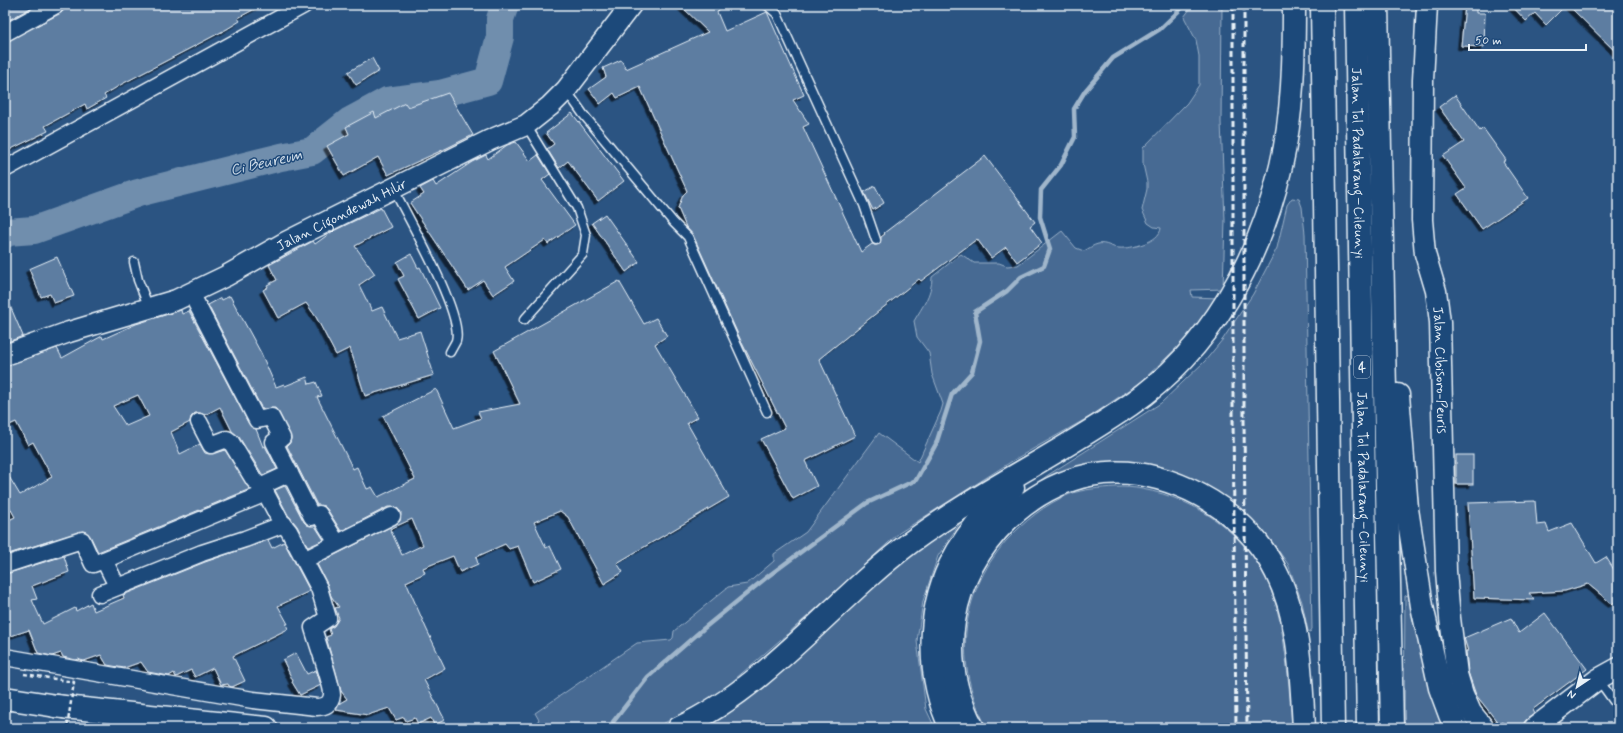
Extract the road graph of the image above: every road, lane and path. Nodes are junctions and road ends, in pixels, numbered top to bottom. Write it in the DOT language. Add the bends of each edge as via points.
graph roads {
  1 [pos="56,5"];
  2 [pos="304,5"];
  3 [pos="631,5"];
  4 [pos="767,5"];
  5 [pos="1294,5"];
  6 [pos="1322,5"];
  7 [pos="1356,5"];
  8 [pos="1377,5"];
  9 [pos="1427,5"];
  10 [pos="5,33"];
  11 [pos="566,90"];
  12 [pos="526,125"];
  13 [pos="1381,168"];
  14 [pos="5,169"];
  15 [pos="393,188"];
  16 [pos="876,240"];
  17 [pos="134,262"];
  18 [pos="191,293"];
  19 [pos="149,309"];
  20 [pos="524,320"];
  21 [pos="450,352"];
  22 [pos="5,355"];
  23 [pos="767,412"];
  24 [pos="198,422"];
  25 [pos="1073,442"];
  26 [pos="290,474"];
  27 [pos="264,489"];
  28 [pos="392,516"];
  29 [pos="284,524"];
  30 [pos="337,543"];
  31 [pos="104,560"];
  32 [pos="304,560"];
  33 [pos="5,566"];
  34 [pos="117,586"];
  35 [pos="100,594"];
  36 [pos="5,657"];
  37 [pos="1618,668"];
  38 [pos="24,674"];
  39 [pos="1598,679"];
  40 [pos="5,698"];
  41 [pos="54,706"];
  42 [pos="1618,707"];
  43 [pos="67,728"];
  44 [pos="180,728"];
  45 [pos="266,728"];
  46 [pos="679,728"];
  47 [pos="951,728"];
  48 [pos="973,728"];
  49 [pos="1304,728"];
  50 [pos="1333,728"];
  51 [pos="1368,728"];
  52 [pos="1392,728"];
  53 [pos="1457,728"];
  54 [pos="1484,728"];
  55 [pos="1534,728"];
  1 -- 10 [label="street"];
  2 -- 14 [label="street"];
  3 -- 11 [label="street, Jalan Cigondewah Hilir"];
  4 -- 16 [label="lane" via="780,21 864,205"];
  5 -- 25 [label="highway" via="1290,108 1282,165 1260,235 1240,277 1216,318 1166,377 1132,404"];
  6 -- 50 [label="highway"];
  7 -- 51 [label="highway, Jalan Tol Padalarang–Cileunyi / 4"];
  8 -- 13 [label="highway"];
  9 -- 54 [label="street, Jalan Cibisoro-Peuris" via="1422,220 1425,254 1436,291 1440,322 1446,571 1457,674 1462,694 1471,712"];
  11 -- 12 [label="street, Jalan Cigondewah Hilir"];
  11 -- 23 [label="lane" via="583,114 688,237"];
  12 -- 15 [label="street, Jalan Cigondewah Hilir"];
  12 -- 20 [label="lane" via="576,208 586,235 582,254"];
  13 -- 52 [label="highway"];
  13 -- 53 [label="highway" via="1407,509 1432,655 1440,688"];
  15 -- 18 [label="street, Jalan Cigondewah Hilir"];
  15 -- 21 [label="lane" via="449,301 456,327 456,340"];
  17 -- 19 [label="lane"];
  18 -- 19 [label="street, Jalan Cigondewah Hilir"];
  18 -- 26 [label="street" via="257,420 271,417 282,438 274,442"];
  19 -- 22 [label="street, Jalan Cigondewah Hilir" via="69,332"];
  24 -- 27 [label="street" via="211,445 227,439 231,442 254,480"];
  25 -- 46 [label="highway" via="956,510 910,543 749,684 710,712"];
  25 -- 47 [label="highway" via="1021,480 994,505 972,529 950,566 936,611 932,651 940,700"];
  26 -- 27 [label="street"];
  26 -- 30 [label="street" via="312,517 319,514"];
  27 -- 29 [label="street"];
  27 -- 31 [label="street"];
  28 -- 30 [label="street"];
  29 -- 32 [label="street"];
  29 -- 34 [label="street" via="202,552"];
  30 -- 32 [label="street"];
  31 -- 33 [label="street" via="93,564 82,540"];
  31 -- 34 [label="street"];
  32 -- 36 [label="street" via="319,588 328,618 313,628 332,693 328,704 322,707 253,700"];
  34 -- 35 [label="street"];
  37 -- 39 [label="street"];
  38 -- 43 [label="path, bridge" via="74,682"];
  39 -- 42 [label="lane"];
  39 -- 55 [label="street"];
  40 -- 41 [label="highway"];
  41 -- 44 [label="highway"];
  41 -- 45 [label="highway"];
  48 -- 49 [label="highway" via="957,688 952,655 956,613 961,590 970,569 996,531 1032,500 1070,480 1114,473 1140,474 1185,487 1230,515 1249,532 1265,552 1285,593 1292,620 1301,675"];
}
